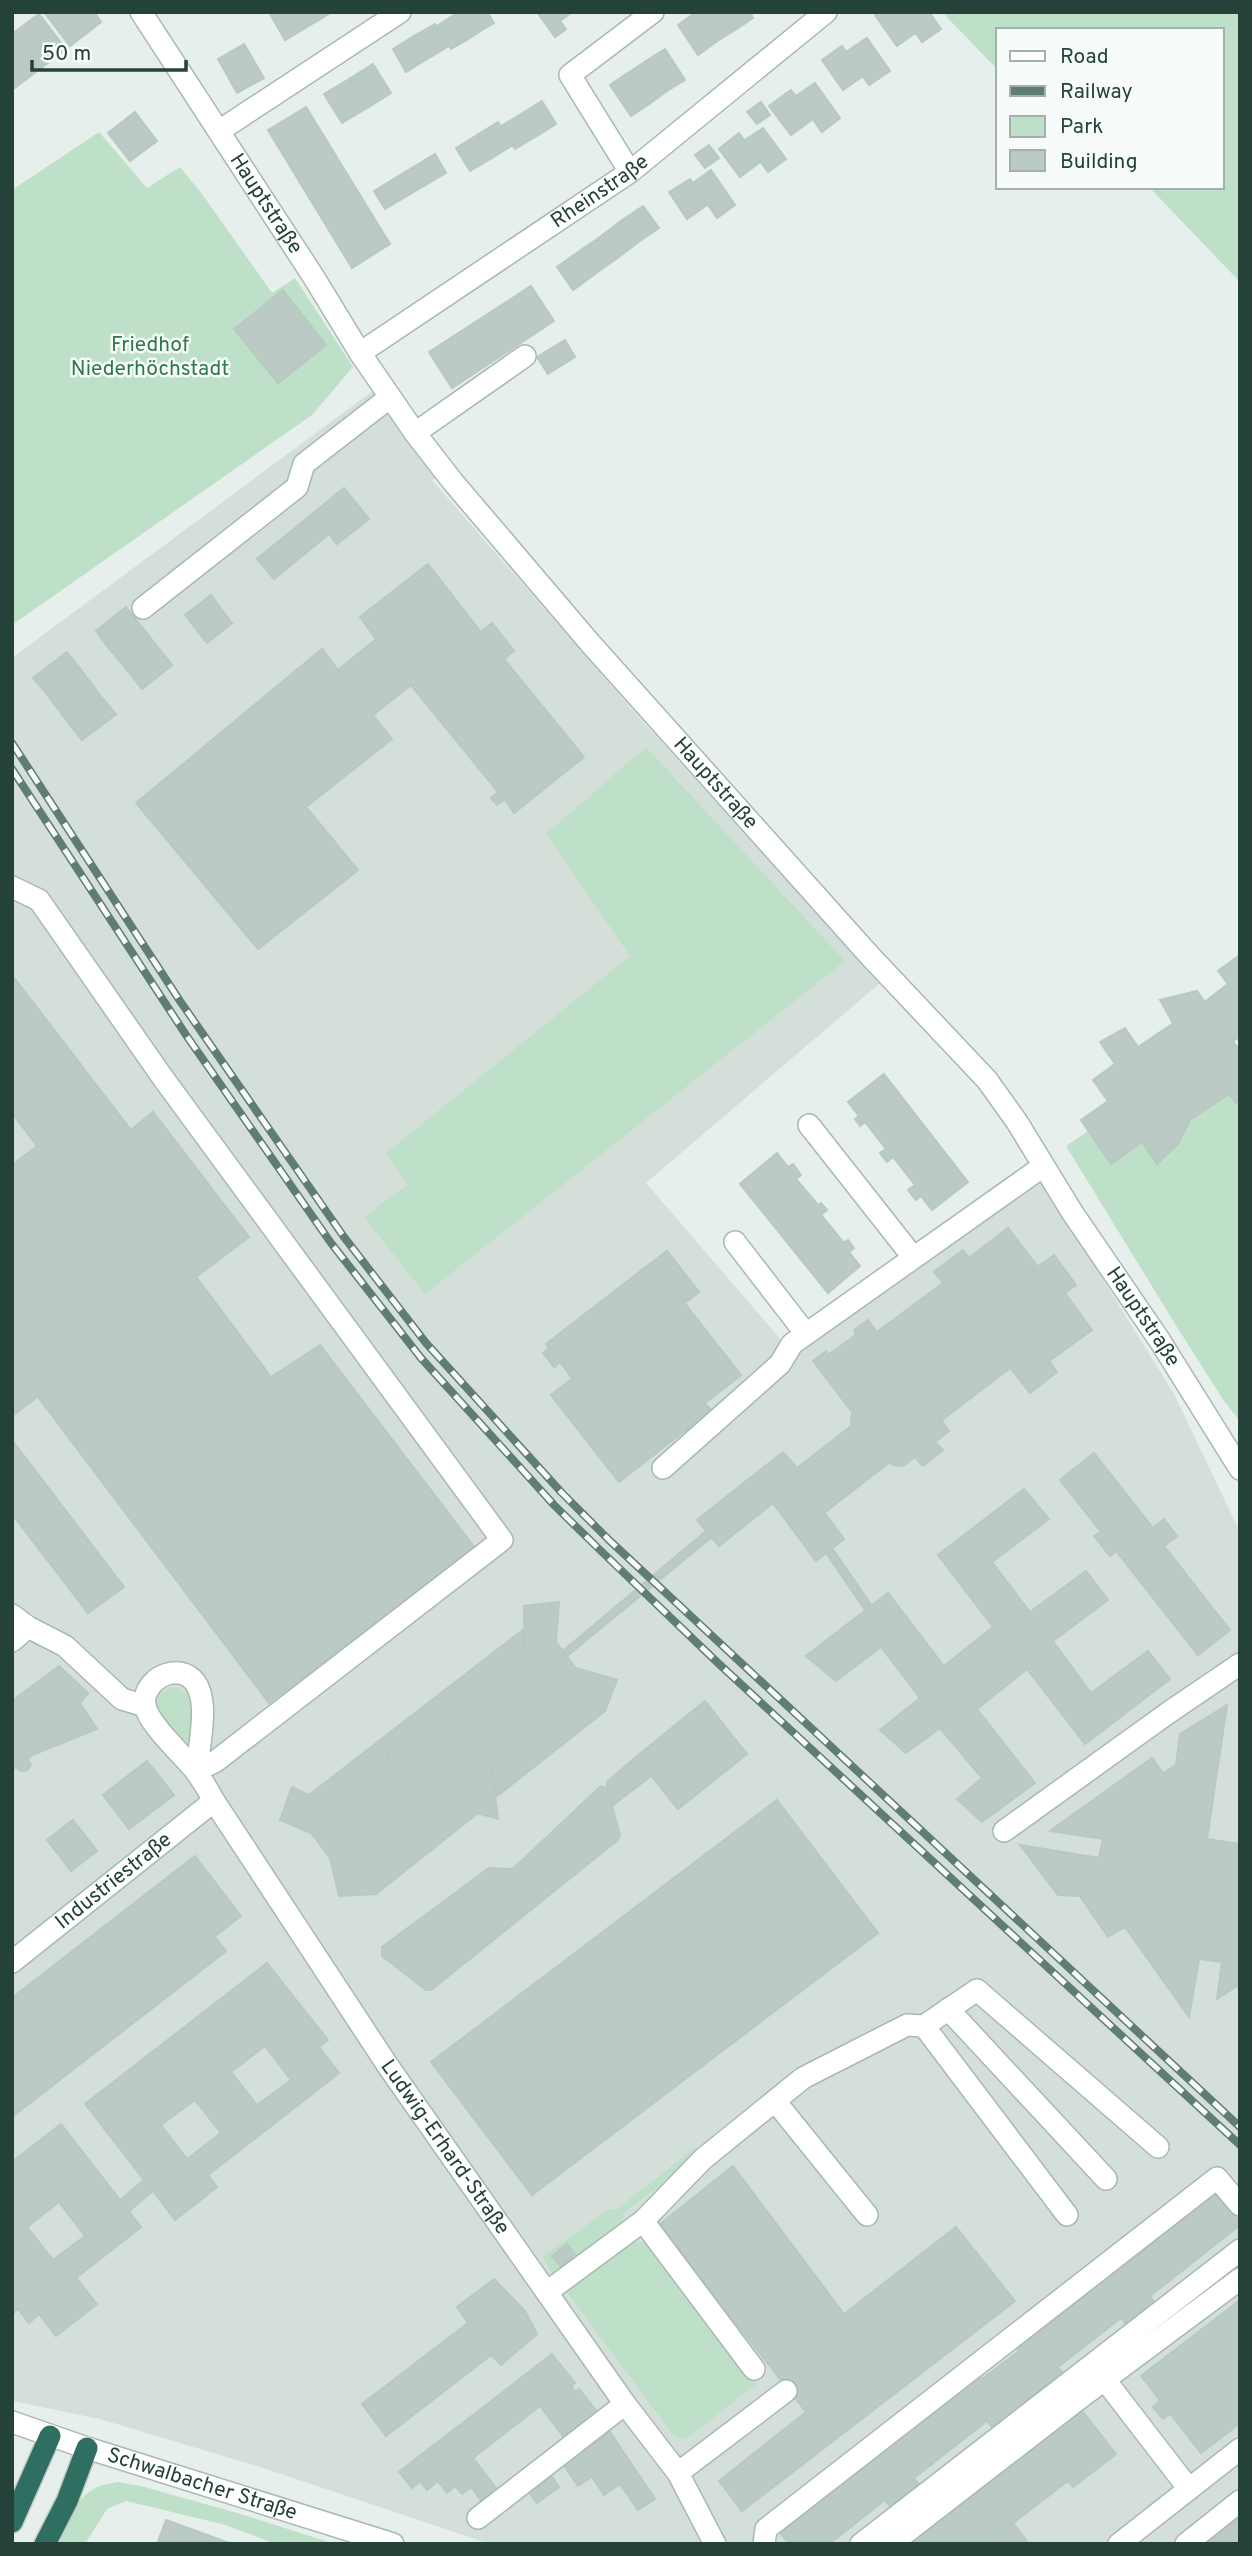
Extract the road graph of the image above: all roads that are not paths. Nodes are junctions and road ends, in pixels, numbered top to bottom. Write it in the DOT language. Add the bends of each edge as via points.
graph roads {
  1 [pos="141,12"];
  2 [pos="400,12"];
  3 [pos="653,12"];
  4 [pos="826,12"];
  5 [pos="219,131"];
  6 [pos="630,172"];
  7 [pos="360,353"];
  8 [pos="525,356"];
  9 [pos="389,398"];
  10 [pos="415,433"];
  11 [pos="143,608"];
  12 [pos="12,887"];
  13 [pos="809,1125"];
  14 [pos="1042,1167"];
  15 [pos="735,1242"];
  16 [pos="913,1257"];
  17 [pos="799,1339"];
  18 [pos="663,1468"];
  19 [pos="1240,1469"];
  20 [pos="18,1628"];
  21 [pos="1240,1664"];
  22 [pos="145,1706"];
  23 [pos="196,1770"];
  24 [pos="214,1801"];
  25 [pos="1004,1830"];
  26 [pos="12,1962"];
  27 [pos="948,2009"];
  28 [pos="924,2026"];
  29 [pos="775,2101"];
  30 [pos="1158,2147"];
  31 [pos="1105,2179"];
  32 [pos="1240,2205"];
  33 [pos="867,2215"];
  34 [pos="1067,2215"];
  35 [pos="643,2221"];
  36 [pos="1240,2250"];
  37 [pos="1240,2278"];
  38 [pos="547,2292"];
  39 [pos="754,2369"];
  40 [pos="1105,2380"];
  41 [pos="786,2391"];
  42 [pos="625,2404"];
  43 [pos="12,2422"];
  44 [pos="1003,2428"];
  45 [pos="50,2436"];
  46 [pos="87,2448"];
  47 [pos="1240,2449"];
  48 [pos="678,2473"];
  49 [pos="934,2488"];
  50 [pos="1189,2489"];
  51 [pos="1240,2501"];
  52 [pos="703,2517"];
  53 [pos="478,2518"];
  54 [pos="12,2522"];
  55 [pos="45,2544"];
  56 [pos="393,2544"];
  57 [pos="702,2544"];
  58 [pos="715,2544"];
  59 [pos="764,2544"];
  60 [pos="861,2544"];
  61 [pos="891,2544"];
  62 [pos="1119,2544"];
  63 [pos="1185,2544"];
  1 -- 5 [label="street, Hauptstraße"];
  2 -- 5 [label="street"];
  3 -- 6 [label="street" via="570,75"];
  4 -- 6 [label="street, Rheinstraße"];
  5 -- 7 [label="street, Hauptstraße"];
  6 -- 7 [label="street, Rheinstraße"];
  7 -- 9 [label="street, Hauptstraße"];
  8 -- 10 [label="street"];
  9 -- 10 [label="street, Hauptstraße"];
  9 -- 11 [label="street" via="304,464 297,487"];
  10 -- 14 [label="street, Hauptstraße" via="590,643 987,1080"];
  12 -- 23 [label="street" via="39,900 163,1078 502,1540 216,1761"];
  13 -- 16 [label="street"];
  14 -- 16 [label="street"];
  14 -- 19 [label="street, Hauptstraße" via="1160,1340"];
  15 -- 17 [label="street"];
  16 -- 17 [label="street"];
  17 -- 18 [label="street" via="780,1364"];
  20 -- 22 [label="street" via="65,1646 122,1699"];
  21 -- 25 [label="street"];
  22 -- 23 [label="street, Ludwig-Erhard-Straße"];
  22 -- 23 [label="street" via="149,1687 157,1678 179,1673 199,1685 202,1724"];
  23 -- 24 [label="street, Ludwig-Erhard-Straße"];
  24 -- 26 [label="street, Industriestraße"];
  24 -- 38 [label="street, Ludwig-Erhard-Straße" via="388,2066"];
  27 -- 28 [label="street"];
  27 -- 30 [label="street" via="977,1990"];
  27 -- 31 [label="street"];
  28 -- 29 [label="street" via="906,2025 803,2078"];
  28 -- 34 [label="street"];
  29 -- 33 [label="street"];
  29 -- 35 [label="street" via="703,2159"];
  32 -- 59 [label="street" via="1217,2178 765,2529"];
  35 -- 38 [label="street"];
  35 -- 39 [label="street"];
  36 -- 49 [label="street"];
  37 -- 40 [label="street"];
  38 -- 42 [label="street, Ludwig-Erhard-Straße"];
  40 -- 50 [label="street"];
  40 -- 61 [label="street"];
  41 -- 48 [label="street"];
  42 -- 48 [label="street, Ludwig-Erhard-Straße"];
  42 -- 53 [label="street"];
  43 -- 45 [label="street, Schwalbacher Straße"];
  44 -- 49 [label="street" via="935,2481"];
  45 -- 46 [label="street, Schwalbacher Straße"];
  45 -- 54 [label="highway"];
  46 -- 55 [label="highway"];
  46 -- 56 [label="street, Schwalbacher Straße"];
  47 -- 50 [label="street"];
  48 -- 52 [label="street, Ludwig-Erhard-Straße"];
  49 -- 60 [label="street"];
  50 -- 62 [label="street"];
  51 -- 63 [label="street"];
  52 -- 57 [label="street"];
  52 -- 58 [label="street, Ludwig-Erhard-Straße"];
}
